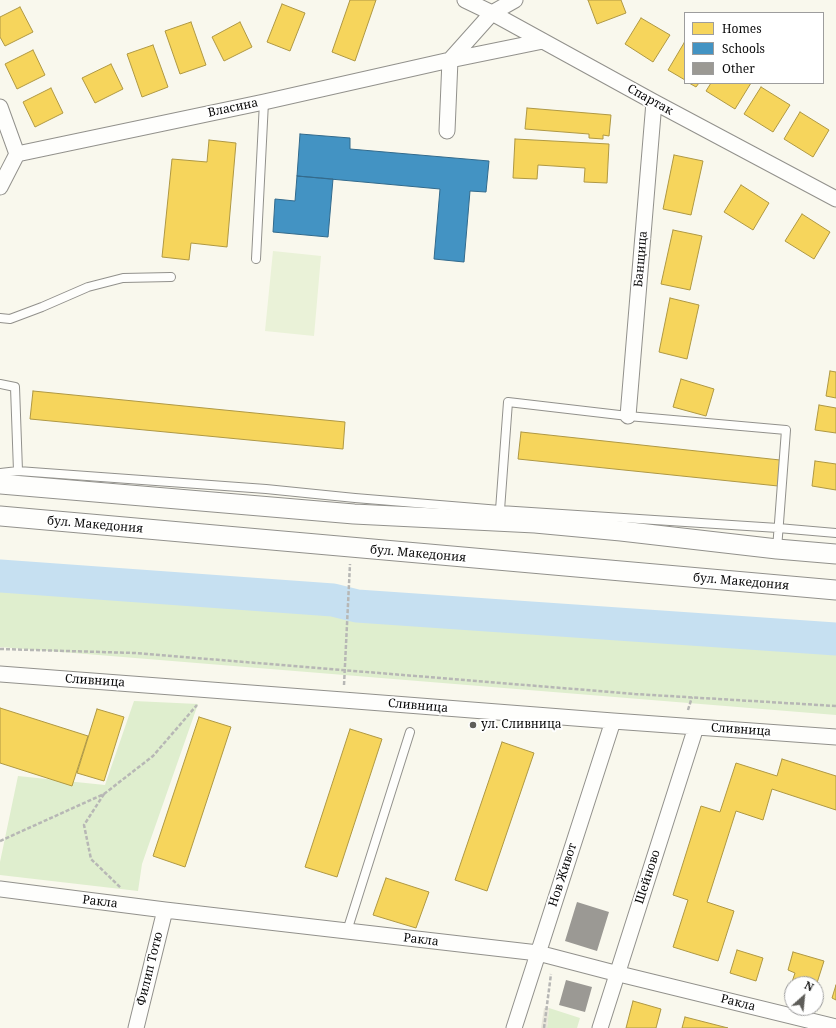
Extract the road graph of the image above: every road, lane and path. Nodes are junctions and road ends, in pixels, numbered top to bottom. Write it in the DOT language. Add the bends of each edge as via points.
graph roads {
  1 [pos="465,0"];
  2 [pos="516,0"];
  3 [pos="492,13"];
  4 [pos="543,41"];
  5 [pos="450,60"];
  6 [pos="264,102"];
  7 [pos="654,102"];
  8 [pos="0,107"];
  9 [pos="447,130"];
  10 [pos="16,154"];
  11 [pos="0,187"];
  12 [pos="836,199"];
  13 [pos="256,259"];
  14 [pos="171,277"];
  15 [pos="0,318"];
  16 [pos="0,384"];
  17 [pos="628,416"];
  18 [pos="18,471"];
  19 [pos="0,473"];
  20 [pos="0,484"];
  21 [pos="500,510"];
  22 [pos="0,516"];
  23 [pos="778,528"];
  24 [pos="836,533"];
  25 [pos="777,549"];
  26 [pos="836,554"];
  27 [pos="350,565"];
  28 [pos="836,590"];
  29 [pos="0,649"];
  30 [pos="344,670"];
  31 [pos="0,674"];
  32 [pos="207,689"];
  33 [pos="343,700"];
  34 [pos="836,706"];
  35 [pos="612,721"];
  36 [pos="696,727"];
  37 [pos="410,732"];
  38 [pos="836,737"];
  39 [pos="104,794"];
  40 [pos="0,841"];
  41 [pos="0,889"];
  42 [pos="142,907"];
  43 [pos="166,910"];
  44 [pos="347,931"];
  45 [pos="538,953"];
  46 [pos="551,974"];
  47 [pos="617,974"];
  48 [pos="836,1027"];
  49 [pos="136,1028"];
  50 [pos="514,1028"];
  51 [pos="544,1028"];
  52 [pos="600,1028"];
  1 -- 3 [label="street, Спартак"];
  2 -- 3 [label="street"];
  3 -- 4 [label="street, Спартак"];
  3 -- 5 [label="street"];
  4 -- 5 [label="street, Власина"];
  4 -- 7 [label="street, Спартак"];
  5 -- 6 [label="street, Власина"];
  5 -- 9 [label="street"];
  6 -- 10 [label="street, Власина"];
  6 -- 13 [label="lane"];
  7 -- 12 [label="street, Спартак"];
  7 -- 17 [label="street, Банщица"];
  8 -- 10 [label="street"];
  10 -- 11 [label="street"];
  14 -- 15 [label="lane" via="123,278 88,287 10,319"];
  16 -- 18 [label="lane" via="15,388"];
  17 -- 21 [label="lane" via="508,402"];
  17 -- 23 [label="lane" via="786,430"];
  18 -- 19 [label="lane"];
  18 -- 21 [label="lane"];
  20 -- 25 [label="street" via="354,514 536,523"];
  21 -- 23 [label="lane"];
  22 -- 28 [label="street, бул. Македония"];
  23 -- 24 [label="lane"];
  23 -- 25 [label="lane"];
  25 -- 26 [label="street"];
  27 -- 30 [label="path"];
  29 -- 30 [label="path" via="135,653"];
  30 -- 33 [label="path"];
  30 -- 34 [label="path" via="635,694"];
  31 -- 32 [label="street, Сливница"];
  32 -- 33 [label="street, Сливница"];
  32 -- 39 [label="path" via="198,704 153,756"];
  33 -- 35 [label="street, Сливница"];
  35 -- 36 [label="street, Сливница"];
  35 -- 45 [label="street, Нов Живот"];
  36 -- 38 [label="street, Сливница"];
  36 -- 47 [label="street, Шейново"];
  37 -- 44 [label="lane"];
  39 -- 40 [label="path"];
  39 -- 42 [label="path" via="84,825 91,859"];
  41 -- 42 [label="street, Ракла"];
  42 -- 43 [label="street, Ракла"];
  43 -- 44 [label="street, Ракла"];
  43 -- 49 [label="street, Филип Тотю"];
  44 -- 45 [label="street, Ракла"];
  45 -- 47 [label="street, Ракла"];
  45 -- 50 [label="street, Нов Живот"];
  46 -- 51 [label="path"];
  47 -- 48 [label="street, Ракла"];
  47 -- 52 [label="street, Шейново"];
}
